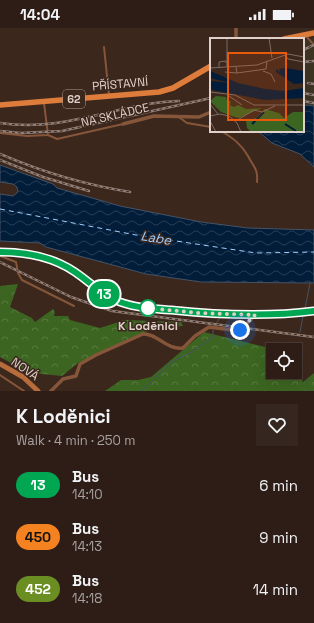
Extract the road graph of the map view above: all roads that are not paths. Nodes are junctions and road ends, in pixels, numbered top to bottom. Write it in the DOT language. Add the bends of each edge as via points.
graph roads {
  1 [pos="314,33"];
  2 [pos="305,35"];
  3 [pos="289,38"];
  4 [pos="314,45"];
  5 [pos="104,47"];
  6 [pos="210,67"];
  7 [pos="109,96"];
  8 [pos="44,102"];
  9 [pos="0,105"];
  10 [pos="210,112"];
  11 [pos="178,117"];
  12 [pos="123,124"];
  13 [pos="210,127"];
  14 [pos="223,132"];
  15 [pos="0,133"];
  16 [pos="48,134"];
  17 [pos="257,182"];
  18 [pos="0,252"];
  19 [pos="0,256"];
  20 [pos="74,306"];
  21 [pos="314,311"];
  22 [pos="255,315"];
  23 [pos="0,364"];
  24 [pos="0,375"];
  25 [pos="24,391"];
  26 [pos="38,391"];
  27 [pos="51,391"];
  1 -- 2 [label="main road"];
  2 -- 3 [label="main road"];
  2 -- 4 [label="lane"];
  5 -- 7 [label="lane"];
  6 -- 7 [label="main road, PŘÍSTAVNÍ / 62" via="166,90"];
  7 -- 8 [label="main road, PŘÍSTAVNÍ / 62"];
  8 -- 9 [label="main road, PŘÍSTAVNÍ / 62"];
  8 -- 16 [label="lane"];
  10 -- 11 [label="street, NA SKLÁDCE" via="199,117"];
  11 -- 12 [label="street, NA SKLÁDCE" via="154,116"];
  11 -- 13 [label="lane" via="187,123"];
  12 -- 16 [label="lane, NA SKLÁDCE" via="57,139"];
  14 -- 17 [label="lane" via="245,148 258,172"];
  15 -- 16 [label="lane, NA SKLÁDCE" via="27,136"];
  18 -- 22 [label="main road" via="27,253 61,265 76,272 107,296 126,304 198,313"];
  19 -- 20 [label="lane" via="16,262 18,273 27,283"];
  21 -- 22 [label="main road"];
  22 -- 27 [label="street" via="240,330 204,328 183,348 170,347 148,334 143,334 80,364 76,376 63,379"];
  23 -- 26 [label="main road, NOVÁ" via="23,377"];
  24 -- 25 [label="lane, NOVÁ"];
}
